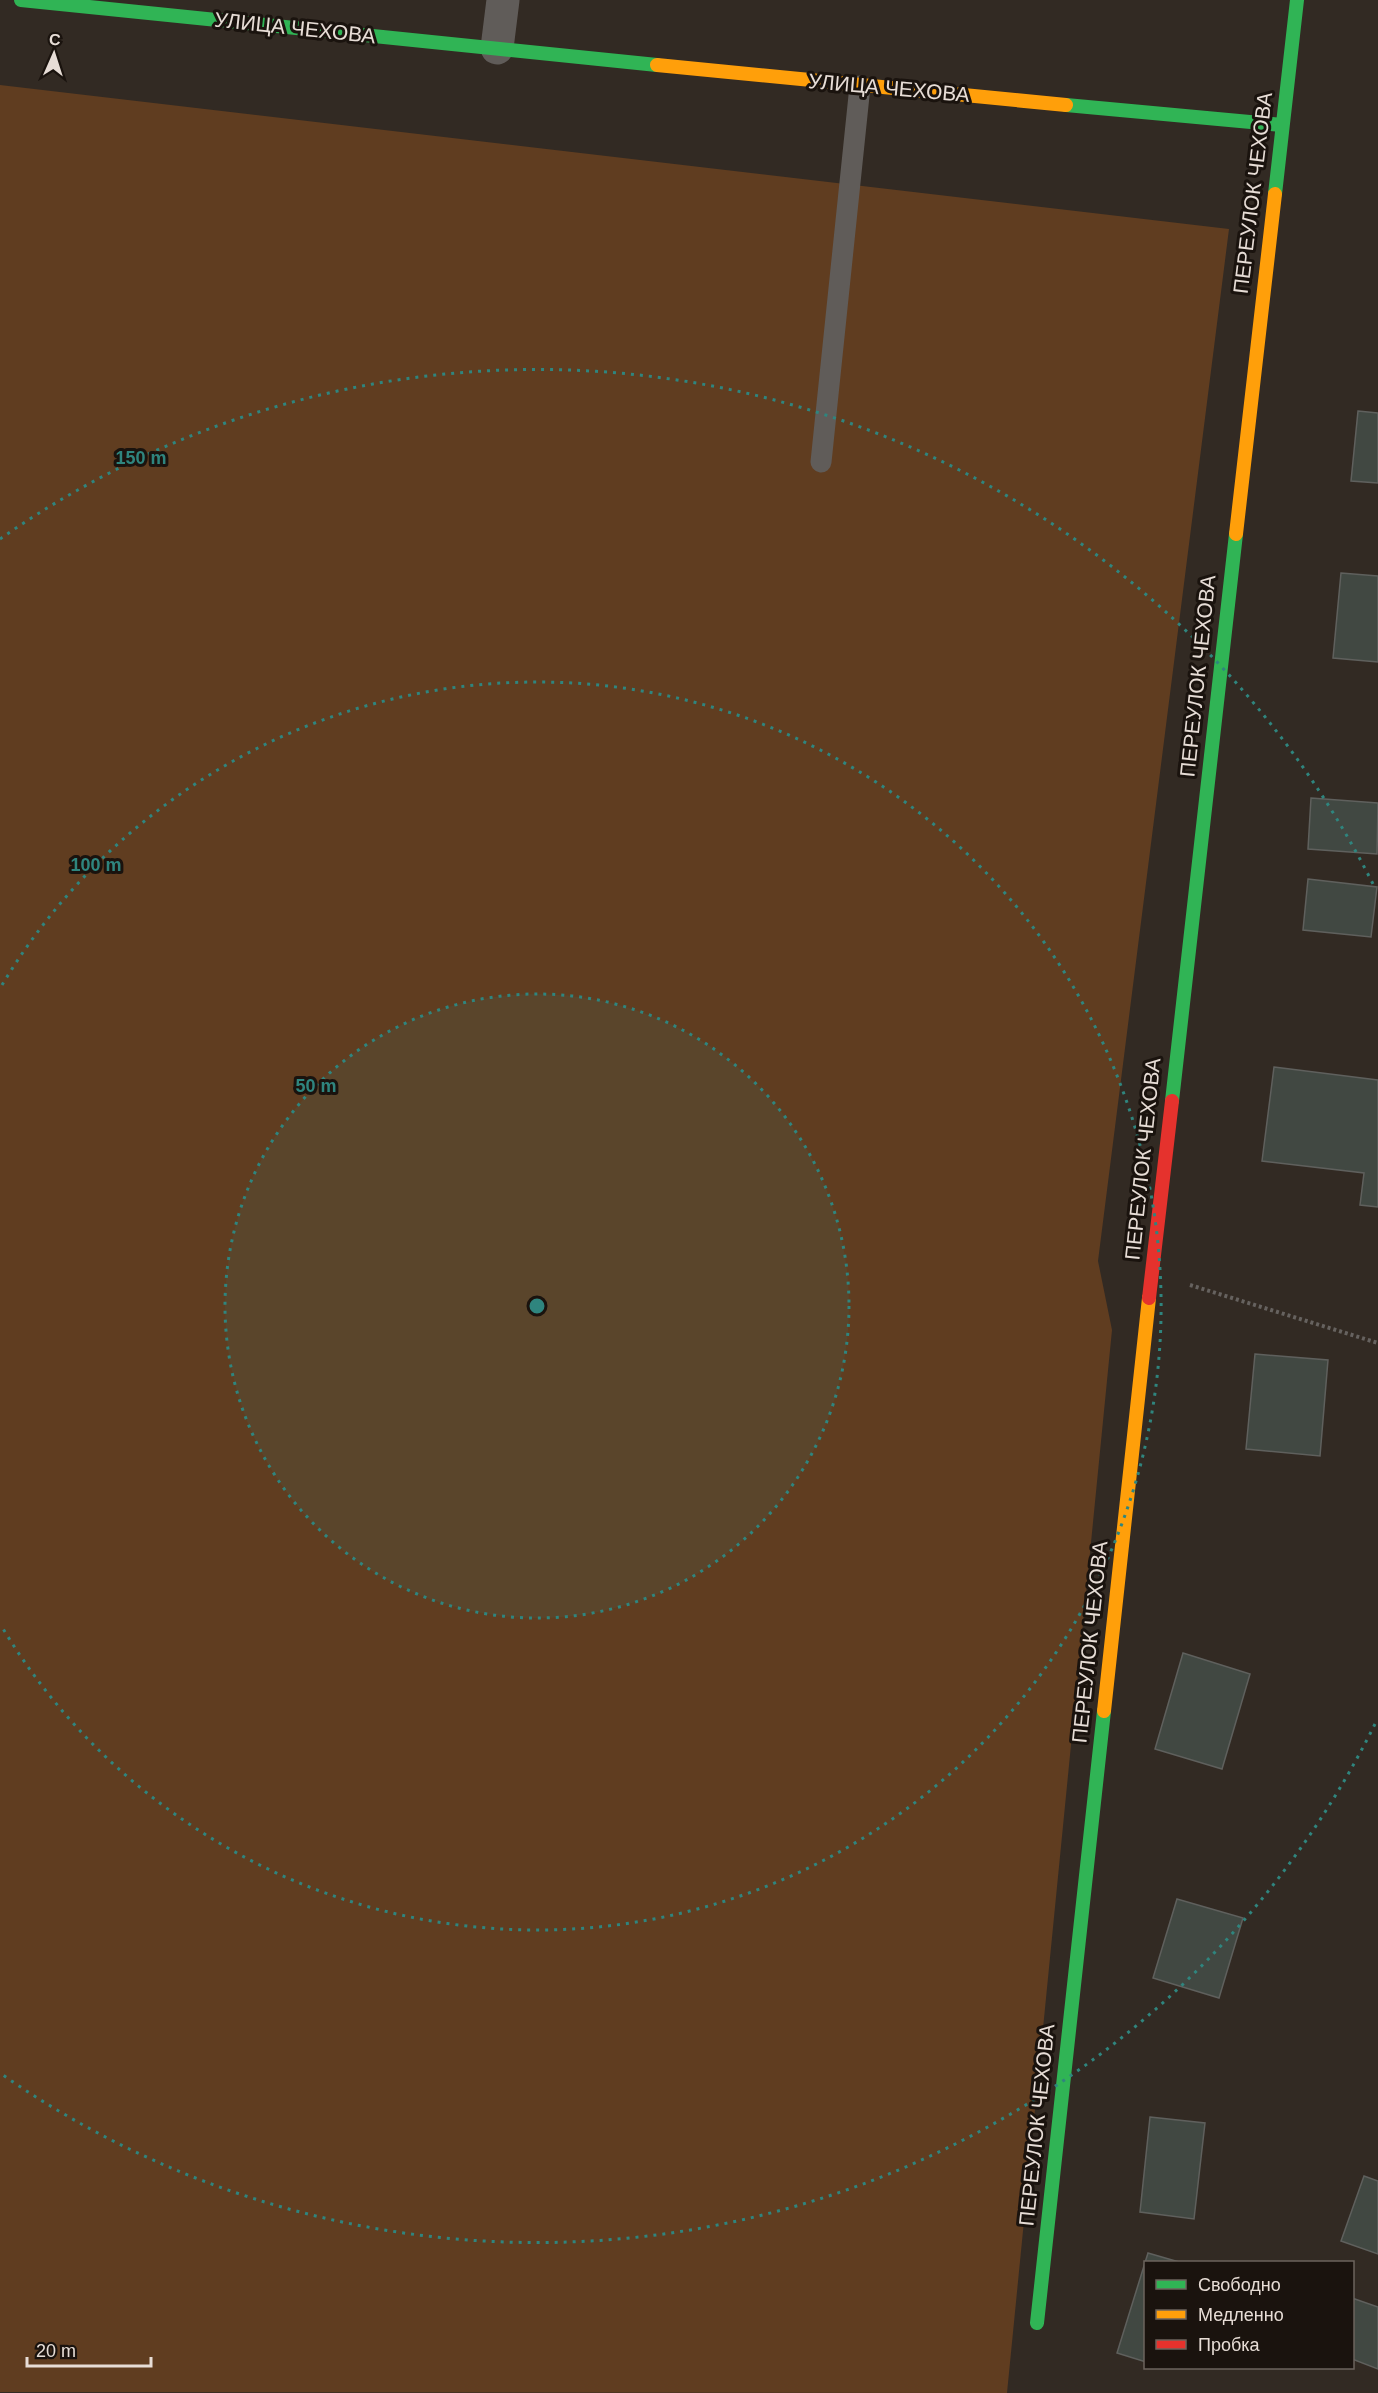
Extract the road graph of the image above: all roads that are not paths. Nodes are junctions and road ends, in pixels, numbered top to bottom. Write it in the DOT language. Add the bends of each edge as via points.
graph roads {
  1 [pos="21,0"];
  2 [pos="503,0"];
  3 [pos="1297,0"];
  4 [pos="497,48"];
  5 [pos="860,86"];
  6 [pos="1282,125"];
  7 [pos="820,462"];
  8 [pos="1037,2323"];
  1 -- 4 [label="street, УЛИЦА ЧЕХОВА"];
  2 -- 4 [label="street"];
  3 -- 6 [label="street, ПЕРЕУЛОК ЧЕХОВА"];
  4 -- 5 [label="street, УЛИЦА ЧЕХОВА"];
  5 -- 6 [label="street, УЛИЦА ЧЕХОВА"];
  5 -- 7 [label="lane"];
  6 -- 8 [label="street, ПЕРЕУЛОК ЧЕХОВА"];
}
